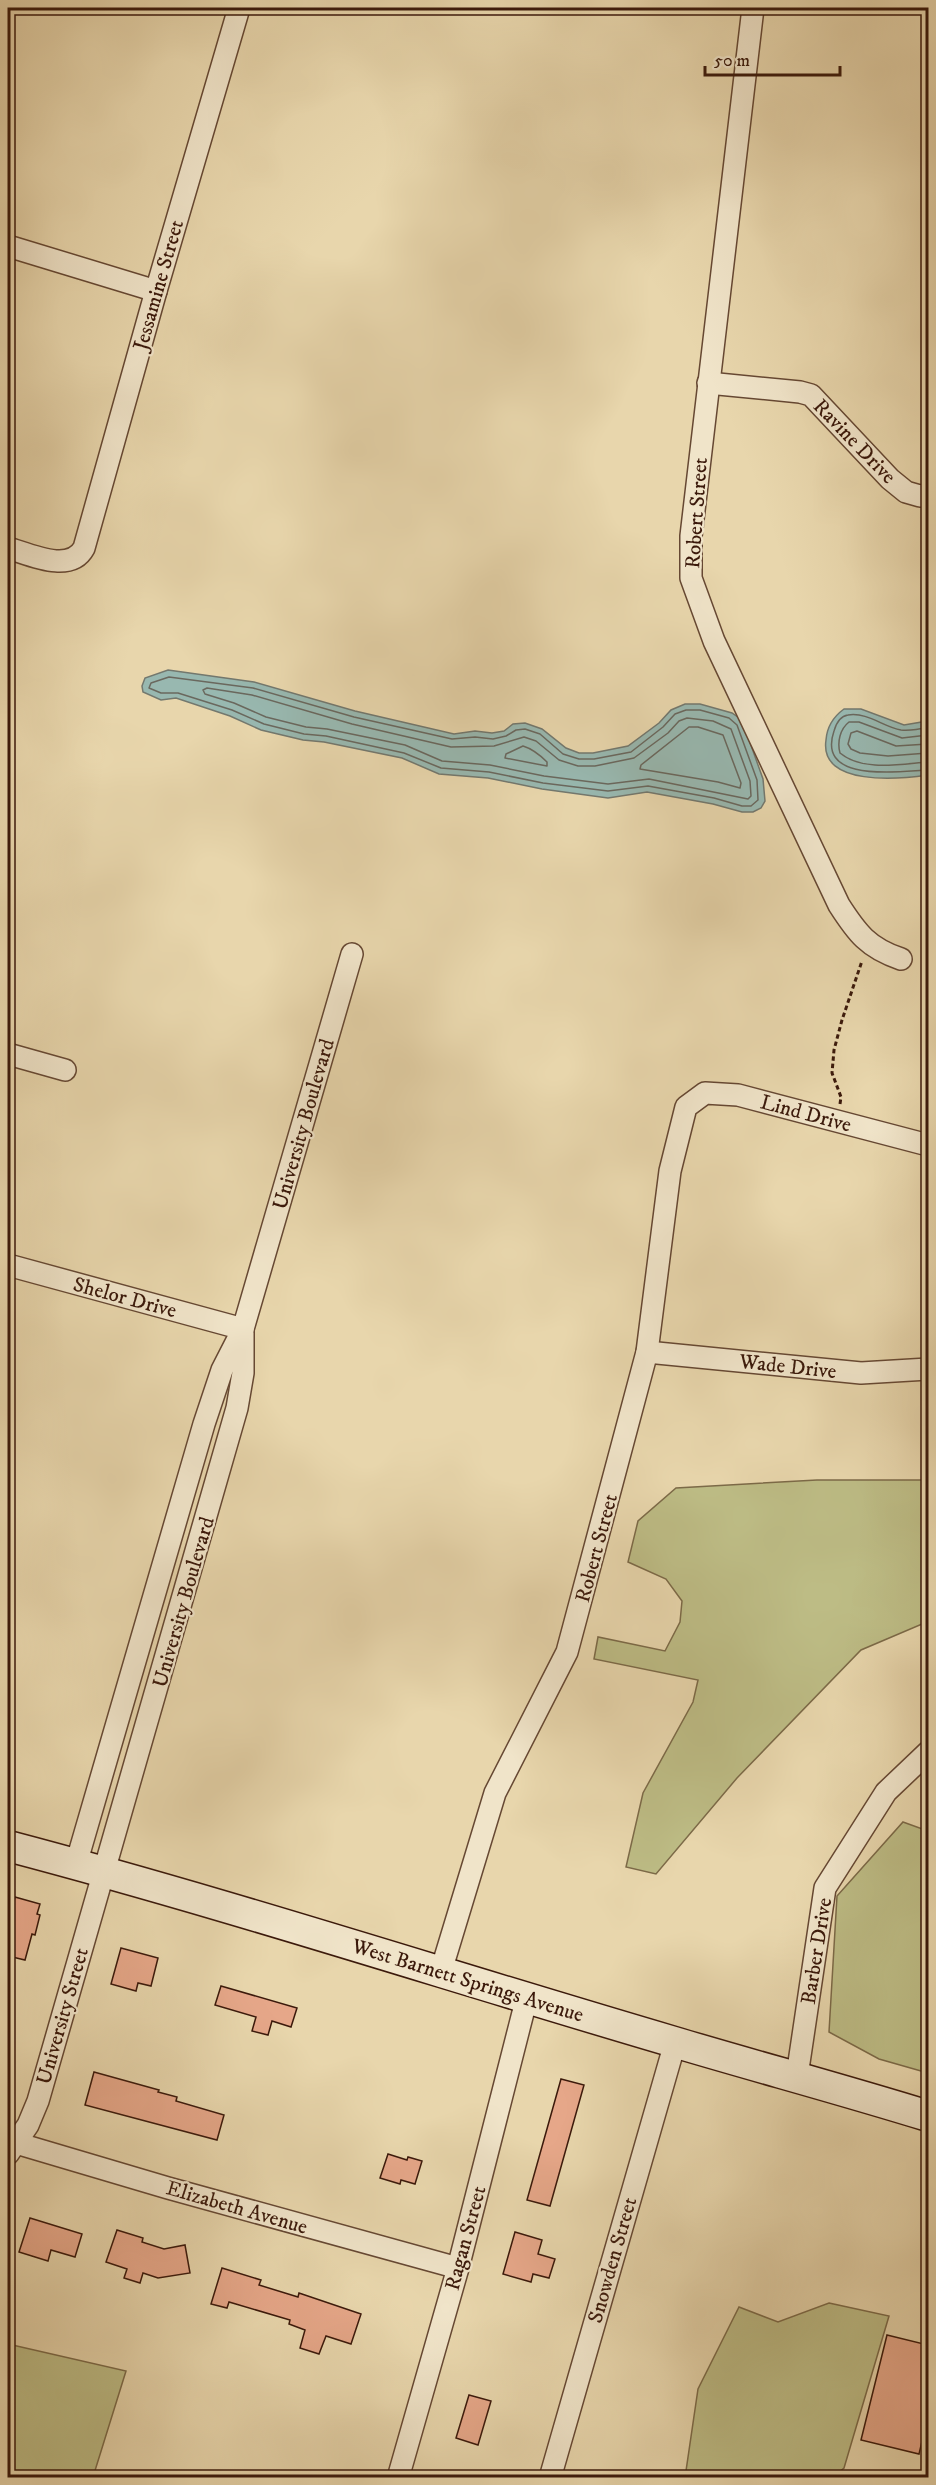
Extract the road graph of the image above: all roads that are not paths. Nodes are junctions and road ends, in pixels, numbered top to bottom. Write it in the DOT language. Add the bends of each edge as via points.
graph roads {
  1 [pos="236,8"];
  2 [pos="753,8"];
  3 [pos="8,246"];
  4 [pos="156,291"];
  5 [pos="708,383"];
  6 [pos="928,495"];
  7 [pos="8,548"];
  8 [pos="352,954"];
  9 [pos="900,958"];
  10 [pos="8,1054"];
  11 [pos="65,1070"];
  12 [pos="686,1107"];
  13 [pos="928,1145"];
  14 [pos="8,1265"];
  15 [pos="243,1329"];
  16 [pos="648,1352"];
  17 [pos="928,1369"];
  18 [pos="928,1752"];
  19 [pos="8,1846"];
  20 [pos="90,1868"];
  21 [pos="441,1971"];
  22 [pos="527,1997"];
  23 [pos="675,2043"];
  24 [pos="797,2076"];
  25 [pos="928,2116"];
  26 [pos="12,2149"];
  27 [pos="458,2268"];
  28 [pos="398,2478"];
  29 [pos="550,2478"];
  1 -- 4 [label="street, Jessamine Street"];
  2 -- 5 [label="street, Robert Street"];
  3 -- 4 [label="street"];
  4 -- 7 [label="street, Jessamine Street" via="80,556 56,561"];
  5 -- 6 [label="street, Ravine Drive" via="811,395 890,479 906,492"];
  5 -- 9 [label="street, Robert Street" via="691,536 691,578 714,641 839,905 855,929 879,952"];
  8 -- 15 [label="street, University Boulevard"];
  10 -- 11 [label="street"];
  12 -- 13 [label="street, Lind Drive" via="705,1093 738,1095"];
  12 -- 16 [label="street, Robert Street" via="670,1171"];
  14 -- 15 [label="street, Shelor Drive"];
  15 -- 20 [label="street, University Boulevard" via="222,1370 204,1424"];
  15 -- 20 [label="street, University Boulevard" via="243,1373 237,1408"];
  16 -- 17 [label="street, Wade Drive" via="861,1373"];
  16 -- 21 [label="street, Robert Street" via="567,1652 495,1793"];
  18 -- 24 [label="street, Barber Drive" via="886,1792 825,1888"];
  19 -- 20 [label="street, West Barnett Springs Avenue"];
  20 -- 21 [label="street, West Barnett Springs Avenue"];
  20 -- 26 [label="street, University Street" via="38,2101"];
  21 -- 22 [label="street, West Barnett Springs Avenue"];
  22 -- 23 [label="street, West Barnett Springs Avenue"];
  22 -- 27 [label="street, Ragan Street"];
  23 -- 24 [label="street, West Barnett Springs Avenue"];
  23 -- 29 [label="street, Snowden Street"];
  24 -- 25 [label="street, West Barnett Springs Avenue"];
  26 -- 27 [label="street, Elizabeth Avenue"];
  27 -- 28 [label="street, Ragan Street"];
}
